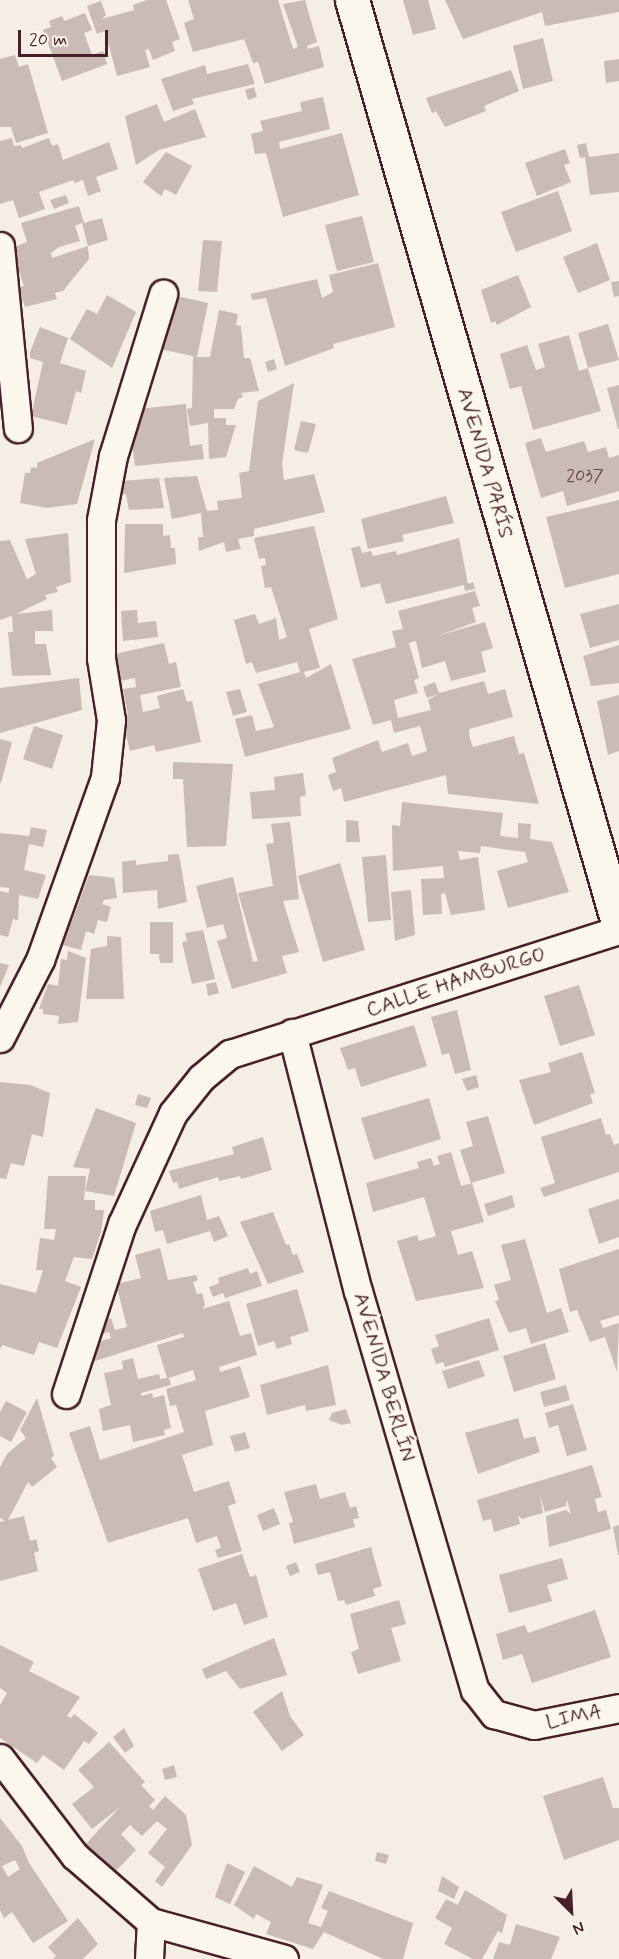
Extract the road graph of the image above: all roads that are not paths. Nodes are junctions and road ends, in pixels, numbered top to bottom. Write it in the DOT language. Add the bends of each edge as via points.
graph roads {
  1 [pos="352,0"];
  2 [pos="0,246"];
  3 [pos="163,294"];
  4 [pos="18,428"];
  5 [pos="619,928"];
  6 [pos="292,1033"];
  7 [pos="0,1038"];
  8 [pos="66,1394"];
  9 [pos="619,1708"];
  10 [pos="494,1714"];
  11 [pos="0,1758"];
  12 [pos="151,1922"];
  13 [pos="149,1959"];
  14 [pos="284,1959"];
  1 -- 5 [label="main road, AVENIDA PARÍS"];
  2 -- 4 [label="street"];
  3 -- 7 [label="street" via="113,456 101,520 102,657 111,720 105,777 40,960"];
  5 -- 6 [label="street, CALLE HAMBURGO"];
  6 -- 8 [label="street, CALLE HAMBURGO" via="230,1054 201,1078 173,1113 122,1224"];
  6 -- 10 [label="street, AVENIDA BERLÍN" via="358,1291 475,1690"];
  9 -- 10 [label="street, LIMA" via="534,1725"];
  11 -- 12 [label="street" via="75,1856"];
  12 -- 13 [label="street"];
  12 -- 14 [label="street"];
}
